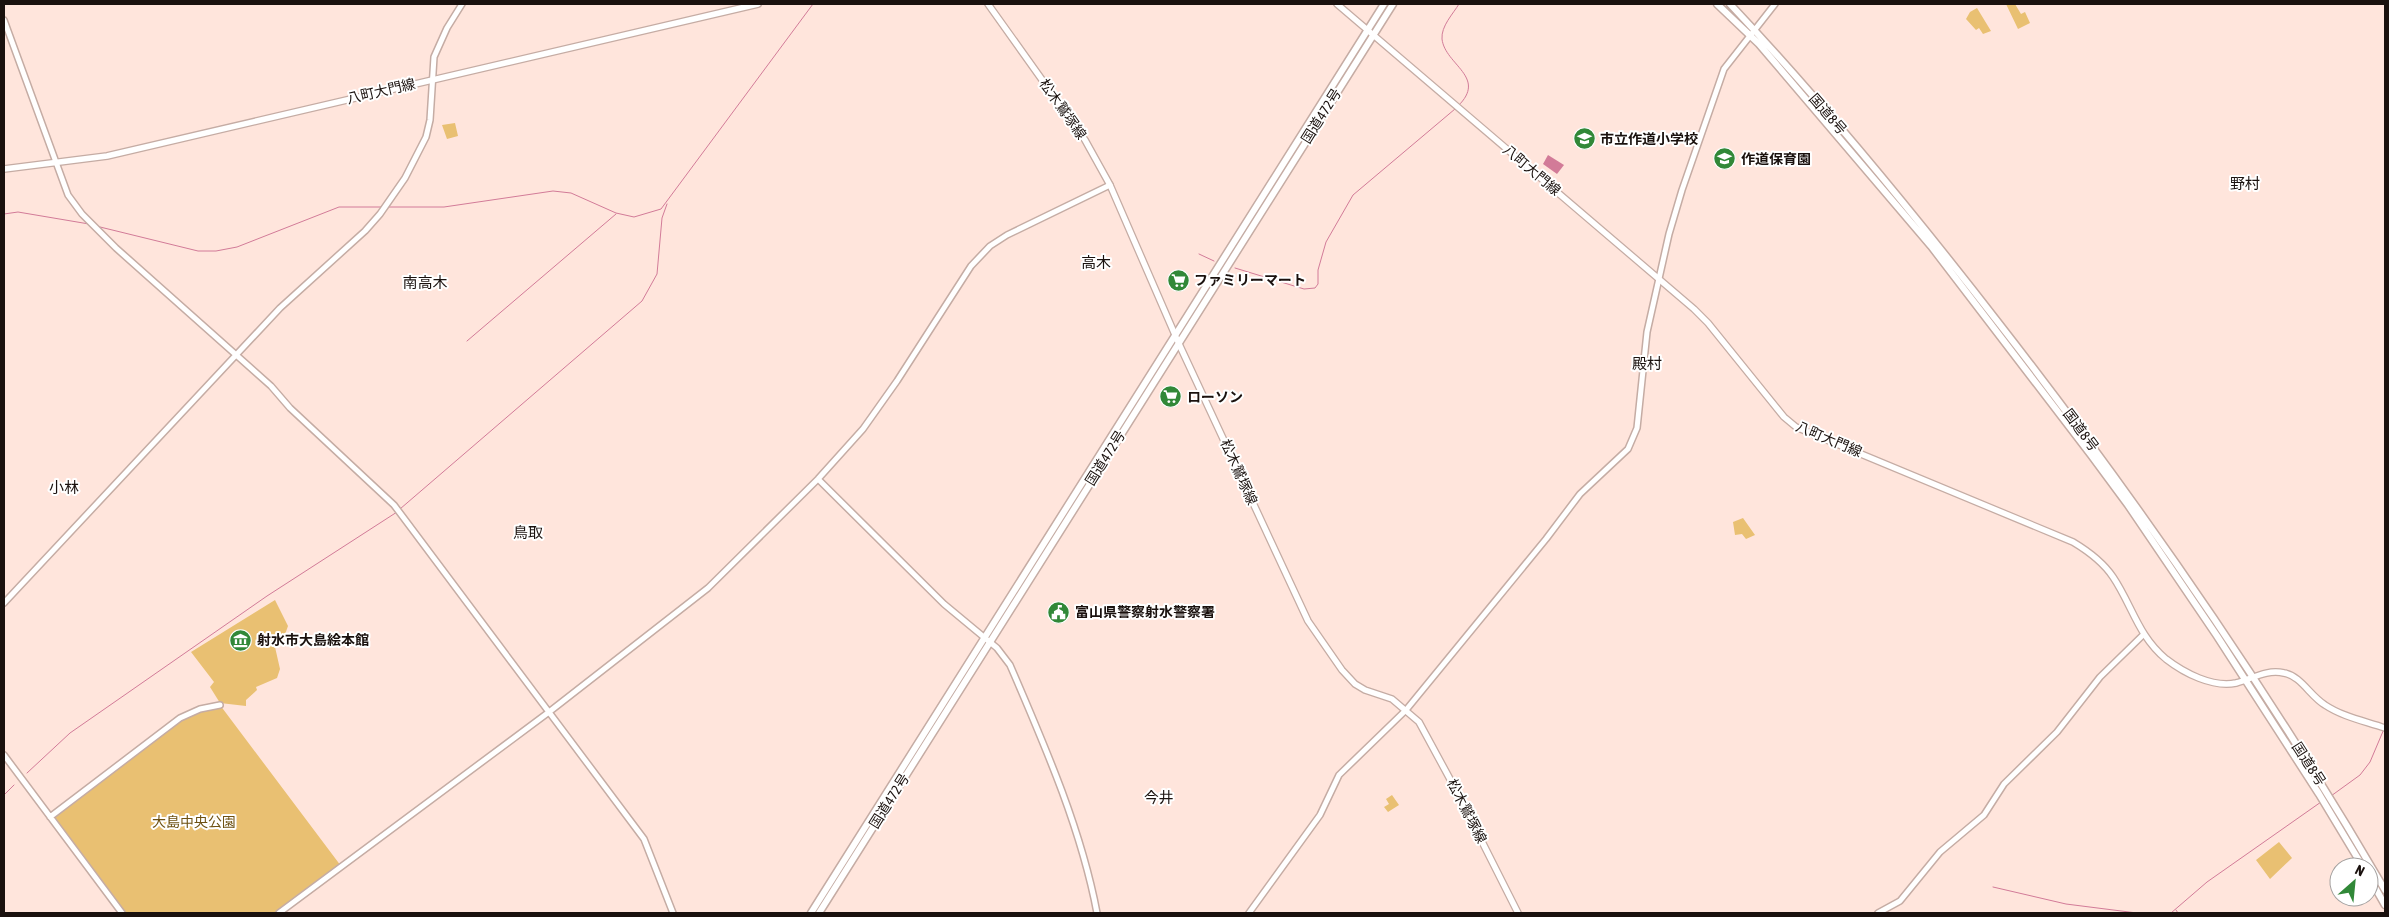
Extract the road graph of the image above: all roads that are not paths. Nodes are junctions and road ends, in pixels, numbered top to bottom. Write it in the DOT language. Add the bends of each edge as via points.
graph roads {
  1 [pos="462,4"];
  2 [pos="758,4"];
  3 [pos="988,4"];
  4 [pos="1337,4"];
  5 [pos="1384,4"];
  6 [pos="1393,4"];
  7 [pos="1717,4"];
  8 [pos="1730,4"];
  9 [pos="1775,4"];
  10 [pos="4,20"];
  11 [pos="1754,29"];
  12 [pos="1371,31"];
  13 [pos="1749,37"];
  14 [pos="431,80"];
  15 [pos="56,163"];
  16 [pos="4,169"];
  17 [pos="1110,185"];
  18 [pos="1659,279"];
  19 [pos="1176,336"];
  20 [pos="1179,344"];
  21 [pos="235,356"];
  22 [pos="818,478"];
  23 [pos="4,603"];
  24 [pos="2143,635"];
  25 [pos="985,638"];
  26 [pos="991,642"];
  27 [pos="2253,676"];
  28 [pos="2245,680"];
  29 [pos="220,705"];
  30 [pos="1406,710"];
  31 [pos="549,712"];
  32 [pos="2382,727"];
  33 [pos="4,755"];
  34 [pos="2322,793"];
  35 [pos="2331,806"];
  36 [pos="50,817"];
  37 [pos="2358,857"];
  38 [pos="2385,890"];
  39 [pos="122,913"];
  40 [pos="279,913"];
  41 [pos="673,913"];
  42 [pos="811,913"];
  43 [pos="819,913"];
  44 [pos="1097,913"];
  45 [pos="1249,913"];
  46 [pos="1518,913"];
  47 [pos="1878,913"];
  1 -- 14 [label="street" via="434,56"];
  2 -- 14 [label="main road, 八町大門線"];
  3 -- 17 [label="main road, 松木鷲塚線" via="1085,140"];
  4 -- 12 [label="main road, 八町大門線"];
  5 -- 12 [label="highway, 国道472号"];
  6 -- 12 [label="highway, 国道472号"];
  7 -- 13 [label="highway, 国道8号"];
  8 -- 11 [label="highway, 国道8号"];
  9 -- 11 [label="street"];
  10 -- 15 [label="street"];
  11 -- 13 [label="street"];
  11 -- 27 [label="highway, 国道8号" via="1930,236 2044,381 2172,556"];
  12 -- 18 [label="main road, 八町大門線"];
  12 -- 19 [label="highway, 国道472号"];
  12 -- 20 [label="highway, 国道472号"];
  13 -- 18 [label="street" via="1724,69 1717,85 1668,234"];
  13 -- 28 [label="highway, 国道8号" via="1759,44 1970,296 2128,504"];
  14 -- 15 [label="main road, 八町大門線" via="107,156"];
  14 -- 21 [label="street" via="426,137 389,202 365,231 280,308"];
  15 -- 16 [label="main road, 八町大門線"];
  15 -- 21 [label="street" via="68,196 82,214"];
  17 -- 19 [label="main road, 松木鷲塚線"];
  17 -- 22 [label="street" via="1007,235 970,266 897,382 863,429"];
  18 -- 24 [label="main road, 八町大門線" via="1708,323 1784,417 1796,427 2074,542 2090,552 2113,576"];
  18 -- 30 [label="street" via="1647,332 1637,428 1632,442 1580,494"];
  19 -- 20 [label="main road, 松木鷲塚線"];
  19 -- 25 [label="highway, 国道472号"];
  20 -- 26 [label="highway, 国道472号"];
  20 -- 30 [label="main road, 松木鷲塚線" via="1308,621 1342,670 1356,684 1392,699"];
  21 -- 23 [label="street"];
  21 -- 31 [label="street" via="271,386 290,408 394,505"];
  22 -- 25 [label="street" via="944,604"];
  22 -- 31 [label="street" via="708,588"];
  24 -- 28 [label="main road, 八町大門線" via="2168,660 2204,679 2224,684"];
  24 -- 47 [label="street" via="2100,677 2057,732 2004,784 1984,815 1940,852 1900,901"];
  25 -- 26 [label="street"];
  25 -- 42 [label="highway, 国道472号"];
  26 -- 43 [label="highway, 国道472号"];
  26 -- 44 [label="street" via="1010,664 1039,736 1085,858"];
  27 -- 28 [label="main road, 八町大門線"];
  27 -- 32 [label="main road, 八町大門線" via="2285,673 2297,679 2325,706"];
  27 -- 34 [label="highway, 国道8号"];
  28 -- 34 [label="highway, 国道8号"];
  29 -- 36 [label="street" via="180,718"];
  30 -- 45 [label="street" via="1339,775 1320,814"];
  30 -- 46 [label="main road, 松木鷲塚線" via="1419,722 1431,741"];
  31 -- 40 [label="street"];
  31 -- 41 [label="street" via="644,839"];
  33 -- 36 [label="street"];
  34 -- 35 [label="highway, 国道8号"];
  35 -- 37 [label="highway, 国道8号"];
  35 -- 38 [label="highway, 国道8号"];
  36 -- 39 [label="street"];
}
